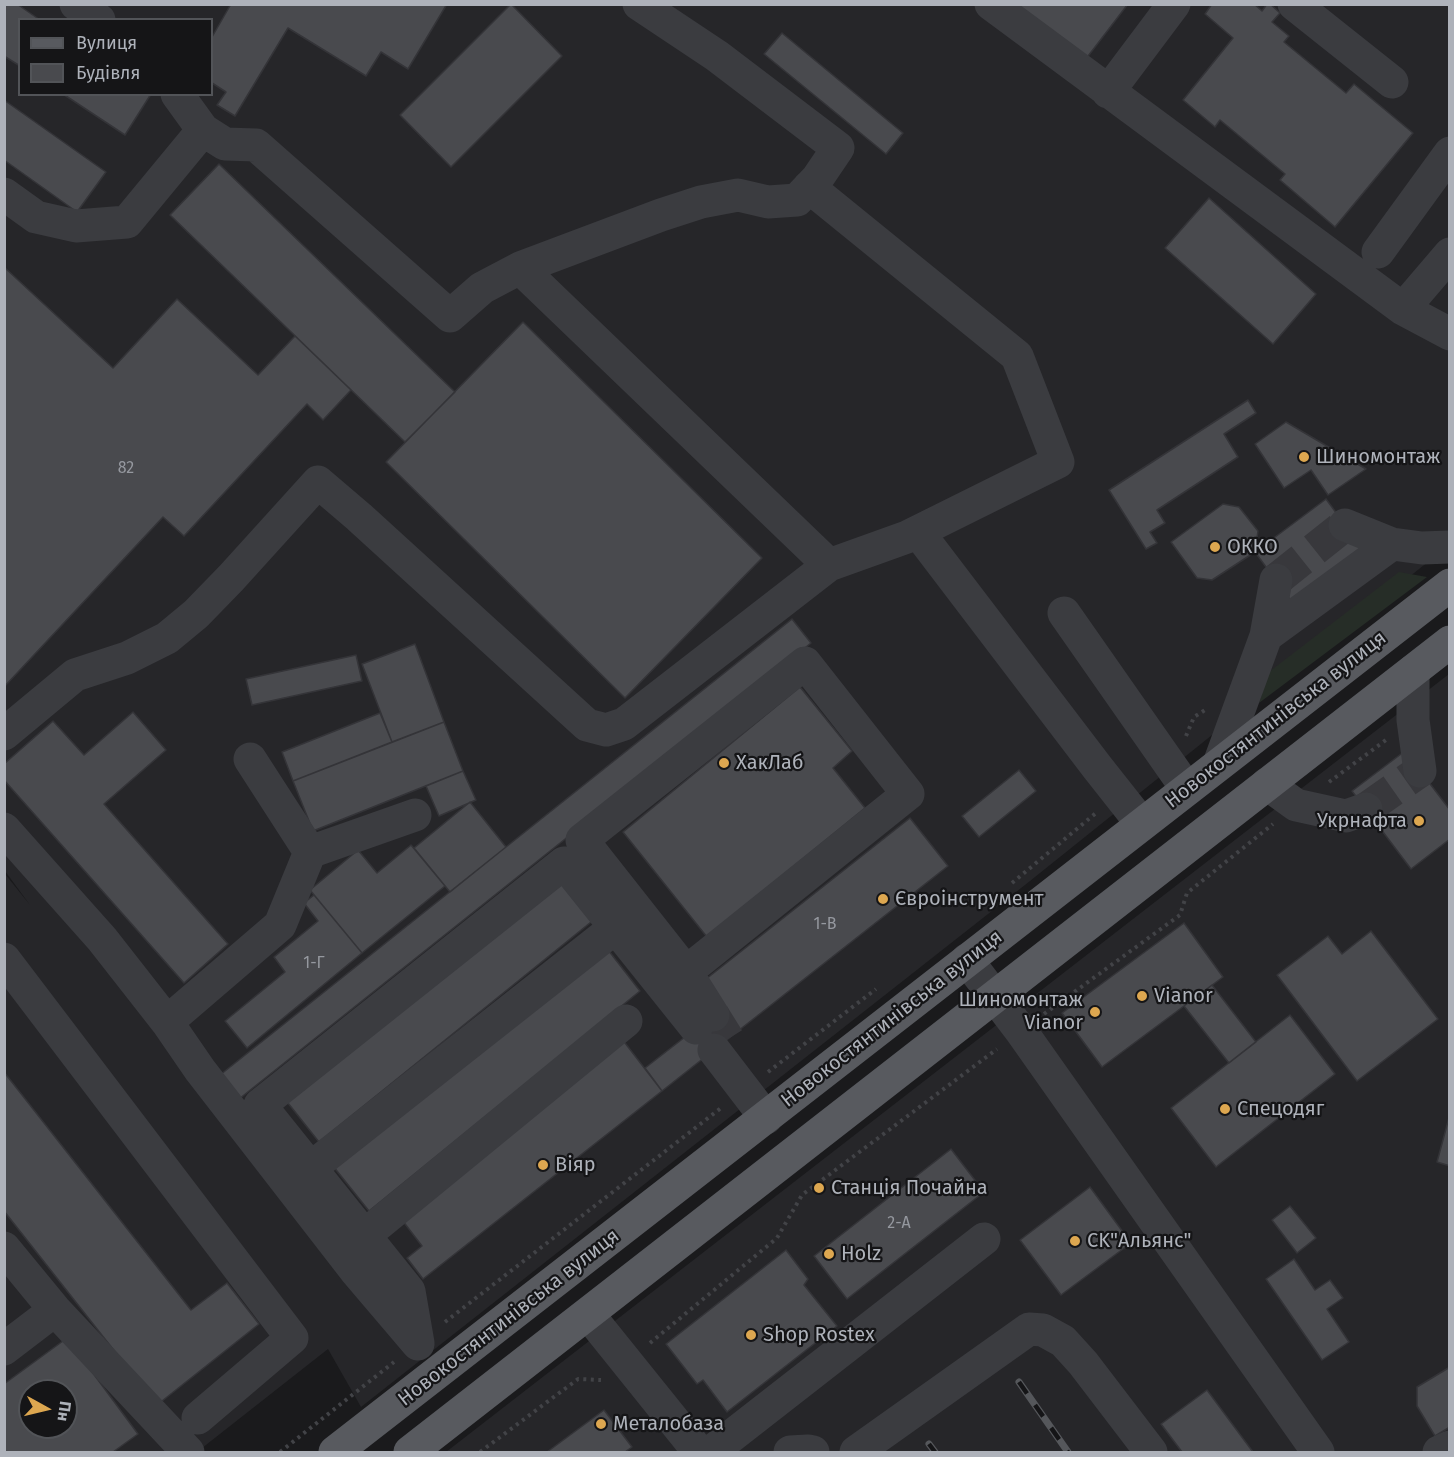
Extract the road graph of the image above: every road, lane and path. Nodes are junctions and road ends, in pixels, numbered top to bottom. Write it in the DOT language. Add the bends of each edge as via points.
graph roads {
  1 [pos="76,4"];
  2 [pos="639,4"];
  3 [pos="992,4"];
  4 [pos="1174,4"];
  5 [pos="1294,4"];
  6 [pos="96,18"];
  7 [pos="1392,82"];
  8 [pos="1108,92"];
  9 [pos="178,96"];
  10 [pos="203,130"];
  11 [pos="1449,153"];
  12 [pos="810,187"];
  13 [pos="4,194"];
  14 [pos="1378,252"];
  15 [pos="1449,254"];
  16 [pos="520,268"];
  17 [pos="1403,309"];
  18 [pos="1449,334"];
  19 [pos="1345,525"];
  20 [pos="918,532"];
  21 [pos="1392,544"];
  22 [pos="1449,547"];
  23 [pos="829,565"];
  24 [pos="1276,580"];
  25 [pos="1449,585"];
  26 [pos="1064,613"];
  27 [pos="1266,636"];
  28 [pos="1449,642"];
  29 [pos="1413,671"];
  30 [pos="1413,720"];
  31 [pos="4,734"];
  32 [pos="250,759"];
  33 [pos="1219,764"];
  34 [pos="1420,771"];
  35 [pos="1267,784"];
  36 [pos="1187,789"];
  37 [pos="1296,805"];
  38 [pos="1366,809"];
  39 [pos="415,814"];
  40 [pos="1142,824"];
  41 [pos="4,829"];
  42 [pos="310,852"];
  43 [pos="616,927"];
  44 [pos="4,959"];
  45 [pos="968,960"];
  46 [pos="686,972"];
  47 [pos="995,997"];
  48 [pos="626,1021"];
  49 [pos="167,1022"];
  50 [pos="1021,1031"];
  51 [pos="713,1033"];
  52 [pos="766,1118"];
  53 [pos="312,1167"];
  54 [pos="365,1235"];
  55 [pos="984,1239"];
  56 [pos="4,1248"];
  57 [pos="55,1311"];
  58 [pos="588,1314"];
  59 [pos="418,1343"];
  60 [pos="4,1348"];
  61 [pos="626,1363"];
  62 [pos="440,1371"];
  63 [pos="183,1441"];
  64 [pos="1449,1447"];
  65 [pos="335,1452"];
  66 [pos="410,1452"];
  67 [pos="480,1452"];
  68 [pos="699,1452"];
  69 [pos="711,1452"];
  70 [pos="790,1452"];
  71 [pos="813,1452"];
  72 [pos="856,1452"];
  73 [pos="1151,1452"];
  74 [pos="1318,1452"];
  75 [pos="1439,1452"];
  1 -- 6 [label="street"];
  2 -- 12 [label="street" via="717,56 838,148"];
  3 -- 8 [label="street"];
  4 -- 8 [label="street"];
  5 -- 7 [label="street"];
  8 -- 17 [label="street"];
  9 -- 10 [label="street"];
  10 -- 13 [label="street" via="127,222 76,226 36,217"];
  10 -- 16 [label="street" via="225,144 256,145 450,316 482,288"];
  11 -- 14 [label="street"];
  12 -- 16 [label="street" via="797,200 768,202 738,195 701,202"];
  12 -- 20 [label="street" via="1017,356 1058,462"];
  15 -- 17 [label="street"];
  16 -- 23 [label="street"];
  17 -- 18 [label="street"];
  19 -- 21 [label="street"];
  20 -- 23 [label="street"];
  20 -- 40 [label="street"];
  21 -- 22 [label="street"];
  21 -- 27 [label="street"];
  23 -- 31 [label="street" via="624,724 606,730 587,725 318,482 196,614 167,638 127,658 75,675"];
  24 -- 27 [label="street"];
  25 -- 33 [label="main road, Новокостянтинівська вулиця"];
  26 -- 36 [label="street"];
  27 -- 33 [label="street"];
  28 -- 29 [label="main road"];
  29 -- 30 [label="street"];
  29 -- 35 [label="main road"];
  30 -- 34 [label="street"];
  30 -- 37 [label="path"];
  32 -- 42 [label="street"];
  33 -- 36 [label="main road, Новокостянтинівська вулиця"];
  35 -- 37 [label="street"];
  35 -- 47 [label="main road"];
  36 -- 40 [label="main road, Новокостянтинівська вулиця"];
  37 -- 38 [label="street" via="1346,816"];
  37 -- 50 [label="path" via="1187,893 1180,915"];
  39 -- 42 [label="street"];
  40 -- 45 [label="main road, Новокостянтинівська вулиця"];
  41 -- 49 [label="street" via="102,939"];
  42 -- 49 [label="street" via="280,925"];
  43 -- 51 [label="street"];
  43 -- 53 [label="street"];
  43 -- 53 [label="street" via="564,863 555,870 260,1105"];
  44 -- 63 [label="street" via="292,1338"];
  45 -- 47 [label="street"];
  45 -- 52 [label="main road, Новокостянтинівська вулиця"];
  46 -- 46 [label="street" via="582,840 805,663 908,794"];
  46 -- 51 [label="street"];
  47 -- 50 [label="street"];
  47 -- 58 [label="main road"];
  48 -- 54 [label="street"];
  49 -- 59 [label="street" via="355,1270"];
  50 -- 61 [label="path" via="802,1195 777,1238"];
  50 -- 74 [label="street"];
  51 -- 52 [label="street" via="740,1083"];
  52 -- 62 [label="main road, Новокостянтинівська вулиця"];
  53 -- 54 [label="street"];
  54 -- 59 [label="street" via="409,1291"];
  55 -- 69 [label="street"];
  56 -- 57 [label="street"];
  57 -- 60 [label="street"];
  57 -- 63 [label="street"];
  58 -- 61 [label="street"];
  58 -- 66 [label="main road"];
  59 -- 62 [label="street"];
  61 -- 67 [label="path" via="601,1381 578,1379"];
  61 -- 68 [label="street"];
  62 -- 65 [label="main road, Новокостянтинівська вулиця"];
  64 -- 75 [label="street"];
  70 -- 71 [label="street"];
  72 -- 73 [label="street" via="1029,1329 1043,1330 1063,1341"];
}
